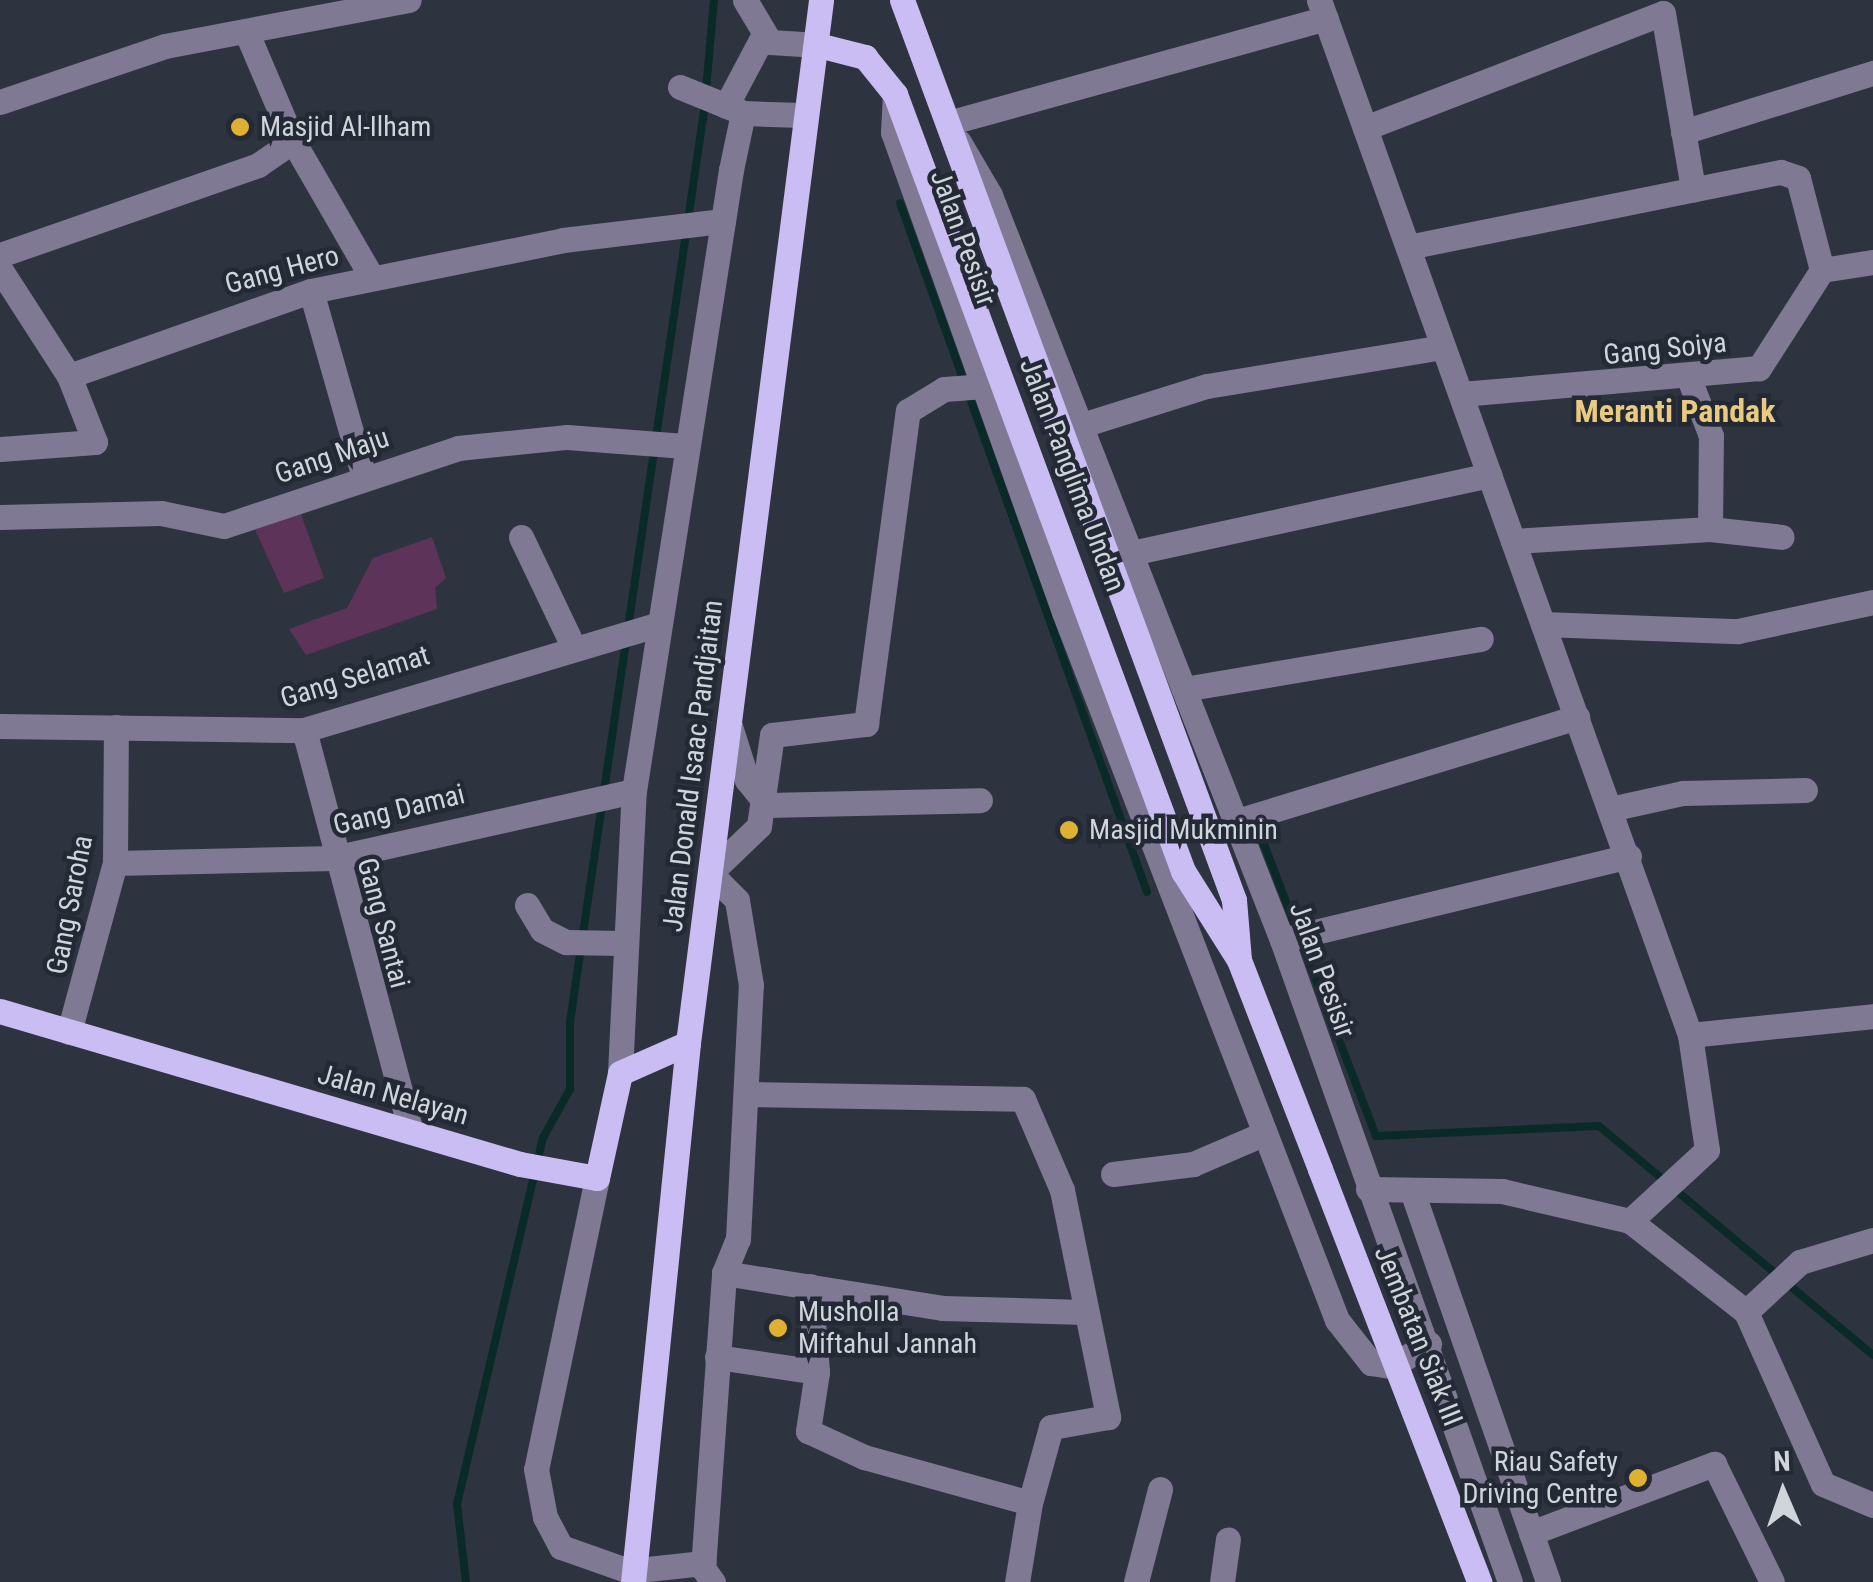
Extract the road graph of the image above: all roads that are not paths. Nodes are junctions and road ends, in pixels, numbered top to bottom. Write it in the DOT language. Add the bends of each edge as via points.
graph roads {
  1 [pos="409,0"];
  2 [pos="744,0"];
  3 [pos="821,0"];
  4 [pos="902,0"];
  5 [pos="362,4"];
  6 [pos="1664,7"];
  7 [pos="1323,9"];
  8 [pos="246,31"];
  9 [pos="763,36"];
  10 [pos="818,45"];
  11 [pos="1873,73"];
  12 [pos="895,94"];
  13 [pos="711,100"];
  14 [pos="0,102"];
  15 [pos="801,115"];
  16 [pos="1365,128"];
  17 [pos="951,129"];
  18 [pos="1684,132"];
  19 [pos="293,142"];
  20 [pos="1694,189"];
  21 [pos="702,221"];
  22 [pos="1408,248"];
  23 [pos="0,255"];
  24 [pos="1873,262"];
  25 [pos="0,269"];
  26 [pos="1822,270"];
  27 [pos="998,274"];
  28 [pos="372,278"];
  29 [pos="969,286"];
  30 [pos="311,291"];
  31 [pos="1444,347"];
  32 [pos="70,376"];
  33 [pos="1690,380"];
  34 [pos="977,384"];
  35 [pos="1461,394"];
  36 [pos="1088,423"];
  37 [pos="664,443"];
  38 [pos="0,449"];
  39 [pos="1490,475"];
  40 [pos="364,477"];
  41 [pos="1091,489"];
  42 [pos="0,516"];
  43 [pos="1710,530"];
  44 [pos="1782,536"];
  45 [pos="521,537"];
  46 [pos="1513,540"];
  47 [pos="1138,550"];
  48 [pos="1873,602"];
  49 [pos="1076,609"];
  50 [pos="651,624"];
  51 [pos="1543,624"];
  52 [pos="1481,639"];
  53 [pos="572,644"];
  54 [pos="1111,662"];
  55 [pos="1085,670"];
  56 [pos="1197,686"];
  57 [pos="1576,717"];
  58 [pos="0,726"];
  59 [pos="730,726"];
  60 [pos="116,727"];
  61 [pos="304,730"];
  62 [pos="1805,790"];
  63 [pos="626,792"];
  64 [pos="980,800"];
  65 [pos="767,805"];
  66 [pos="1610,808"];
  67 [pos="1252,814"];
  68 [pos="1629,856"];
  69 [pos="334,858"];
  70 [pos="115,862"];
  71 [pos="710,873"];
  72 [pos="527,905"];
  73 [pos="1287,940"];
  74 [pos="608,944"];
  75 [pos="1239,960"];
  76 [pos="0,1011"];
  77 [pos="1873,1016"];
  78 [pos="69,1032"];
  79 [pos="1690,1035"];
  80 [pos="688,1044"];
  81 [pos="620,1073"];
  82 [pos="747,1094"];
  83 [pos="410,1131"];
  84 [pos="1263,1134"];
  85 [pos="1320,1169"];
  86 [pos="1113,1174"];
  87 [pos="597,1178"];
  88 [pos="1368,1188"];
  89 [pos="1412,1191"];
  90 [pos="1640,1212"];
  91 [pos="1873,1240"];
  92 [pos="724,1273"];
  93 [pos="810,1286"];
  94 [pos="1084,1312"];
  95 [pos="1746,1312"];
  96 [pos="1429,1344"];
  97 [pos="717,1357"];
  98 [pos="817,1372"];
  99 [pos="1160,1489"];
  100 [pos="1030,1503"];
  101 [pos="1873,1506"];
  102 [pos="1531,1533"];
  103 [pos="1228,1539"];
  104 [pos="709,1572"];
  105 [pos="633,1582"];
  106 [pos="1017,1582"];
  107 [pos="1136,1582"];
  108 [pos="1222,1582"];
  109 [pos="1479,1582"];
  110 [pos="1510,1582"];
  111 [pos="1548,1582"];
  112 [pos="1772,1582"];
  1 -- 5 [label="street"];
  2 -- 9 [label="street"];
  3 -- 10 [label="main road, Jalan Donald Isaac Pandjaitan"];
  4 -- 17 [label="main road, Jalan Panglima Undan"];
  5 -- 8 [label="street"];
  6 -- 16 [label="street"];
  6 -- 18 [label="street"];
  7 -- 16 [label="street"];
  7 -- 17 [label="street"];
  8 -- 14 [label="street" via="166,46"];
  8 -- 19 [label="street"];
  9 -- 10 [label="street"];
  9 -- 13 [label="street"];
  10 -- 12 [label="main road, Jalan Panglima Undan" via="865,57"];
  10 -- 15 [label="main road, Jalan Donald Isaac Pandjaitan"];
  11 -- 18 [label="street"];
  12 -- 29 [label="main road, Jalan Panglima Undan"];
  12 -- 34 [label="street, Jalan Pesisir" via="893,132"];
  13 -- 15 [label="street"];
  13 -- 21 [label="street"];
  15 -- 59 [label="main road, Jalan Donald Isaac Pandjaitan"];
  16 -- 22 [label="street"];
  17 -- 27 [label="main road, Jalan Panglima Undan"];
  17 -- 36 [label="street, Jalan Pesisir" via="973,162"];
  18 -- 20 [label="street"];
  19 -- 23 [label="street" via="258,165"];
  19 -- 28 [label="street"];
  20 -- 22 [label="street"];
  20 -- 26 [label="street" via="1794,174"];
  21 -- 28 [label="street, Gang Hero"];
  21 -- 37 [label="street"];
  22 -- 31 [label="street"];
  24 -- 26 [label="street"];
  25 -- 32 [label="street"];
  26 -- 33 [label="street, Gang Soiya" via="1766,363"];
  27 -- 29 [label="main road"];
  27 -- 41 [label="main road, Jalan Panglima Undan"];
  28 -- 30 [label="street, Gang Hero"];
  29 -- 49 [label="main road, Jalan Panglima Undan"];
  30 -- 32 [label="street, Gang Hero"];
  30 -- 40 [label="street"];
  31 -- 35 [label="street"];
  31 -- 36 [label="street" via="1208,386"];
  32 -- 38 [label="street" via="95,442"];
  33 -- 35 [label="street, Gang Soiya"];
  33 -- 43 [label="street" via="1711,436"];
  34 -- 49 [label="street, Jalan Pesisir"];
  34 -- 65 [label="street" via="944,389 908,411 866,724 772,735"];
  35 -- 39 [label="street"];
  36 -- 41 [label="street, Jalan Pesisir"];
  37 -- 40 [label="street, Gang Maju" via="510,439"];
  37 -- 50 [label="street"];
  39 -- 46 [label="street"];
  39 -- 47 [label="street"];
  40 -- 42 [label="street, Gang Maju" via="224,526 160,513"];
  41 -- 47 [label="street, Jalan Pesisir"];
  41 -- 75 [label="main road, Jalan Panglima Undan" via="1234,900"];
  43 -- 44 [label="street"];
  43 -- 46 [label="street"];
  45 -- 53 [label="street"];
  46 -- 51 [label="street"];
  47 -- 56 [label="street, Jalan Pesisir"];
  48 -- 51 [label="street" via="1738,630"];
  49 -- 54 [label="main road, Jalan Panglima Undan"];
  49 -- 55 [label="street, Jalan Pesisir"];
  50 -- 53 [label="street, Gang Selamat"];
  50 -- 63 [label="street"];
  51 -- 57 [label="street"];
  52 -- 56 [label="street"];
  53 -- 61 [label="street, Gang Selamat"];
  54 -- 55 [label="street"];
  54 -- 75 [label="main road, Jalan Panglima Undan" via="1183,871"];
  55 -- 84 [label="street, Jalan Pesisir"];
  56 -- 67 [label="street, Jalan Pesisir"];
  57 -- 66 [label="street"];
  57 -- 67 [label="street" via="1400,777"];
  58 -- 60 [label="street, Gang Selamat"];
  59 -- 65 [label="street" via="746,780"];
  59 -- 71 [label="main road, Jalan Donald Isaac Pandjaitan"];
  60 -- 61 [label="street, Gang Selamat"];
  60 -- 70 [label="street, Gang Saroha"];
  61 -- 69 [label="street, Gang Santai"];
  62 -- 66 [label="street" via="1683,793"];
  63 -- 69 [label="street, Gang Damai"];
  63 -- 74 [label="street"];
  64 -- 65 [label="street"];
  65 -- 71 [label="street" via="749,840"];
  66 -- 68 [label="street"];
  67 -- 73 [label="street, Jalan Pesisir"];
  68 -- 73 [label="street"];
  68 -- 79 [label="street"];
  69 -- 70 [label="street, Gang Damai"];
  69 -- 83 [label="street, Gang Santai"];
  70 -- 78 [label="street, Gang Saroha"];
  71 -- 80 [label="main road, Jalan Donald Isaac Pandjaitan"];
  71 -- 82 [label="street" via="737,900 750,936"];
  72 -- 74 [label="street" via="542,930 566,942"];
  73 -- 88 [label="street, Jalan Pesisir"];
  74 -- 81 [label="street"];
  75 -- 85 [label="main road, Jalan Panglima Undan"];
  76 -- 78 [label="main road, Jalan Nelayan"];
  77 -- 79 [label="street"];
  78 -- 83 [label="main road, Jalan Nelayan"];
  79 -- 90 [label="street" via="1710,1138"];
  80 -- 81 [label="main road"];
  80 -- 105 [label="main road, Jalan Donald Isaac Pandjaitan, bridge"];
  81 -- 87 [label="main road"];
  82 -- 92 [label="street" via="738,1239"];
  82 -- 94 [label="street" via="1022,1099 1062,1190"];
  83 -- 87 [label="main road, Jalan Nelayan" via="520,1164"];
  84 -- 86 [label="street" via="1193,1164"];
  84 -- 96 [label="street, Jalan Pesisir" via="1351,1344 1371,1363 1392,1366"];
  85 -- 109 [label="main road, Jembatan Siak III, bridge"];
  87 -- 104 [label="street" via="536,1469 545,1518 561,1547 630,1571"];
  88 -- 89 [label="street"];
  88 -- 96 [label="street, Jalan Pesisir"];
  89 -- 90 [label="street" via="1502,1192"];
  89 -- 102 [label="street"];
  90 -- 95 [label="street"];
  91 -- 95 [label="street" via="1790,1269"];
  92 -- 93 [label="street"];
  92 -- 97 [label="street"];
  93 -- 94 [label="street" via="942,1308"];
  93 -- 98 [label="street"];
  94 -- 100 [label="street" via="1108,1417 1051,1426"];
  95 -- 101 [label="street" via="1823,1484"];
  96 -- 110 [label="street, Jalan Pesisir"];
  97 -- 98 [label="street"];
  97 -- 104 [label="street"];
  98 -- 100 [label="street" via="808,1431 822,1441"];
  99 -- 107 [label="street"];
  100 -- 106 [label="street"];
  102 -- 111 [label="street"];
  102 -- 112 [label="street" via="1714,1464"];
  103 -- 108 [label="street"];
}
